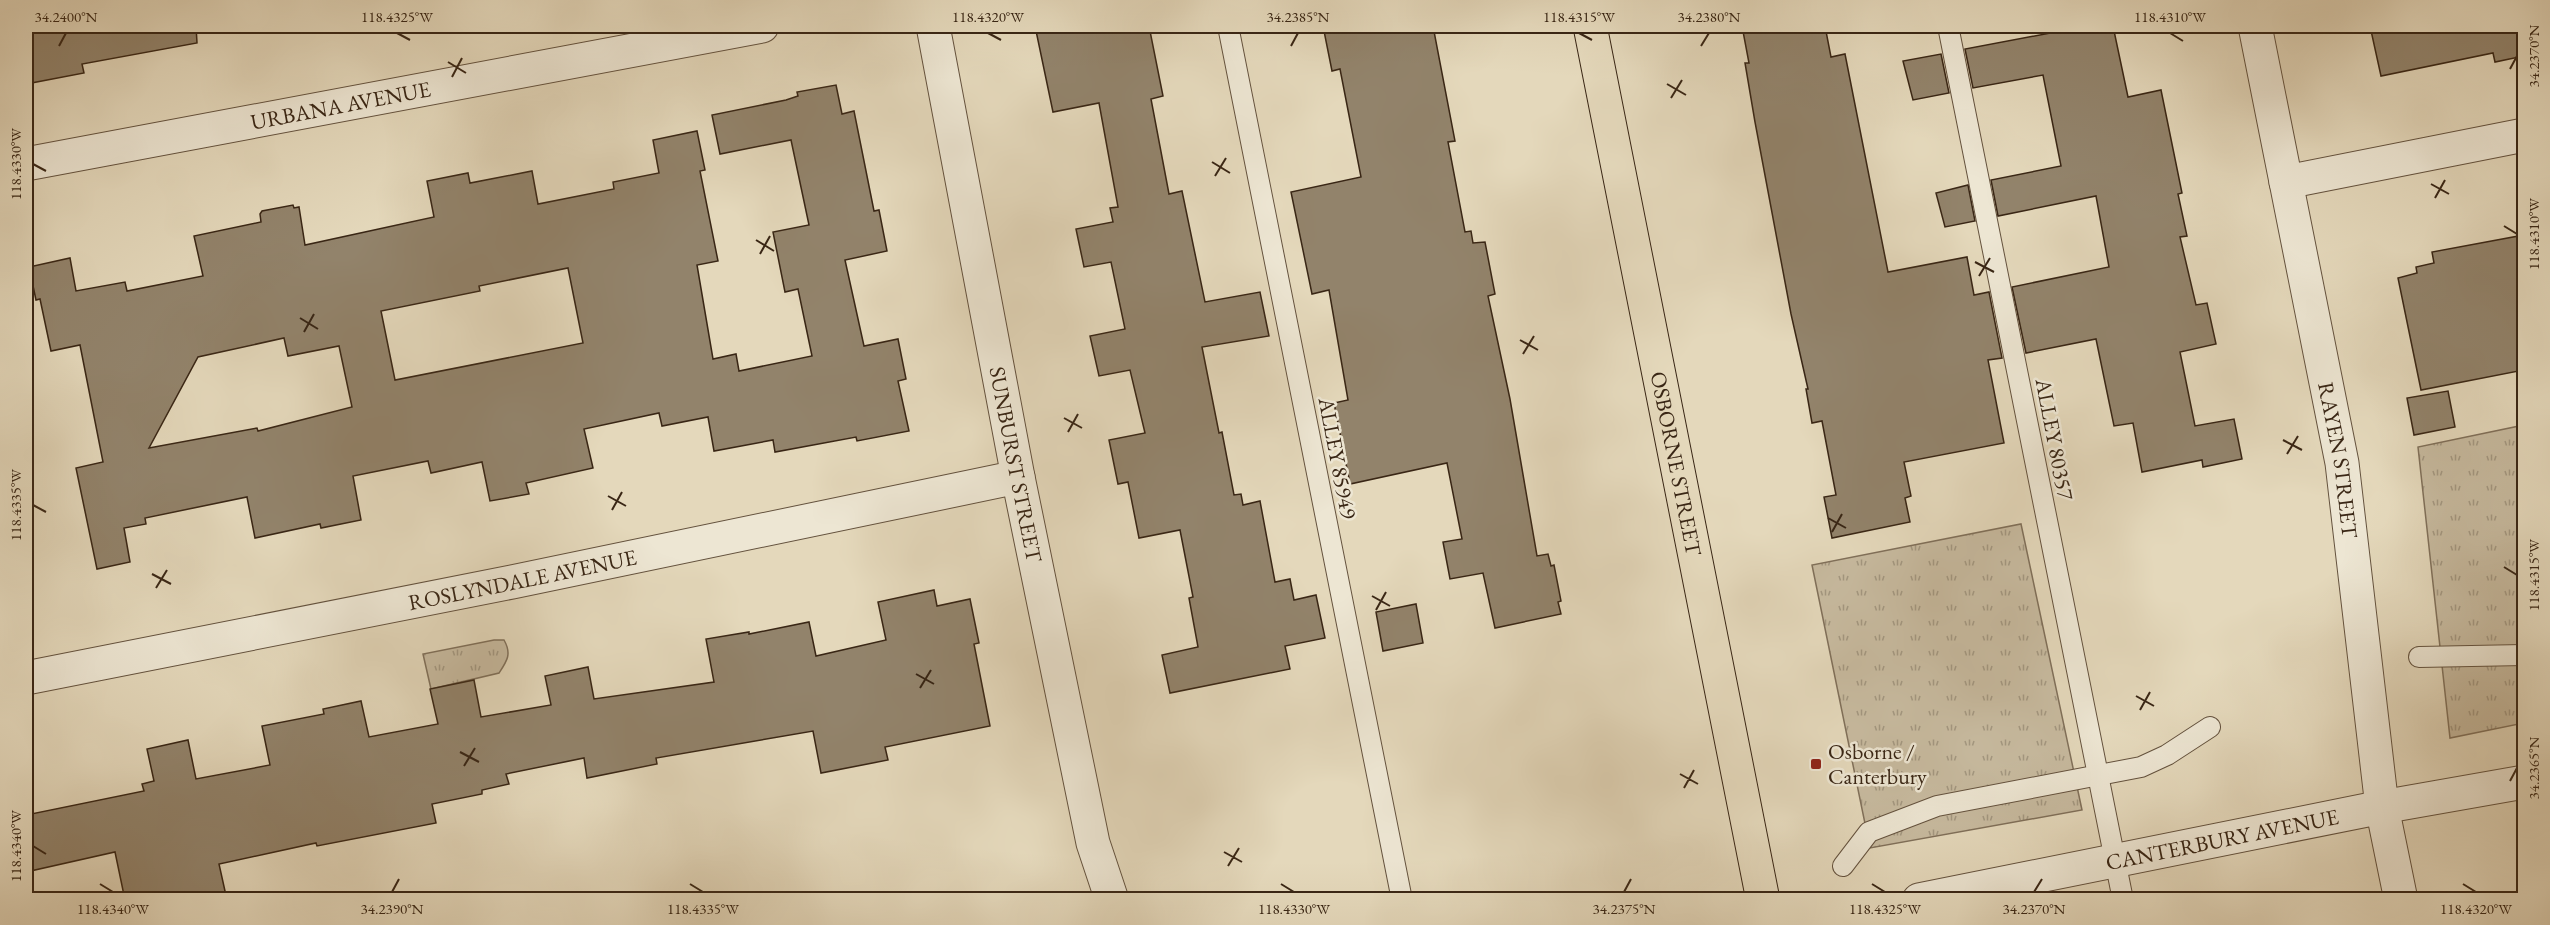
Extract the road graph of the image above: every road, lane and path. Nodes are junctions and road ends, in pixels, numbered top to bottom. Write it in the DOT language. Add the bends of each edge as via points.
graph roads {
  1 [pos="762,26"];
  2 [pos="933,26"];
  3 [pos="1228,26"];
  4 [pos="1590,26"];
  5 [pos="1948,26"];
  6 [pos="2255,26"];
  7 [pos="2524,135"];
  8 [pos="26,164"];
  9 [pos="2286,182"];
  10 [pos="1018,477"];
  11 [pos="2524,655"];
  12 [pos="2419,657"];
  13 [pos="26,678"];
  14 [pos="2210,727"];
  15 [pos="2097,775"];
  16 [pos="2524,782"];
  17 [pos="2382,807"];
  18 [pos="2115,861"];
  19 [pos="1843,866"];
  20 [pos="1112,900"];
  21 [pos="1402,900"];
  22 [pos="1763,900"];
  23 [pos="1919,900"];
  24 [pos="2123,900"];
  25 [pos="2401,900"];
  1 -- 8 [label="street, URBANA AVENUE"];
  2 -- 10 [label="street, SUNBURST STREET"];
  3 -- 21 [label="lane, ALLEY 85949"];
  4 -- 22 [label="main road, OSBORNE STREET"];
  5 -- 15 [label="lane, ALLEY 80357"];
  6 -- 9 [label="street, RAYEN STREET"];
  7 -- 9 [label="street"];
  9 -- 17 [label="street, RAYEN STREET" via="2342,463"];
  10 -- 13 [label="street, ROSLYNDALE AVENUE"];
  10 -- 20 [label="street, SUNBURST STREET" via="1094,843"];
  11 -- 12 [label="lane"];
  14 -- 15 [label="lane" via="2141,768"];
  15 -- 18 [label="lane, ALLEY 80357"];
  15 -- 19 [label="lane" via="1937,806 1869,832"];
  16 -- 17 [label="street, CANTERBURY AVENUE"];
  17 -- 18 [label="street, CANTERBURY AVENUE"];
  17 -- 25 [label="street, RAYEN STREET"];
  18 -- 23 [label="street, CANTERBURY AVENUE"];
  18 -- 24 [label="lane, ALLEY 80357"];
}
